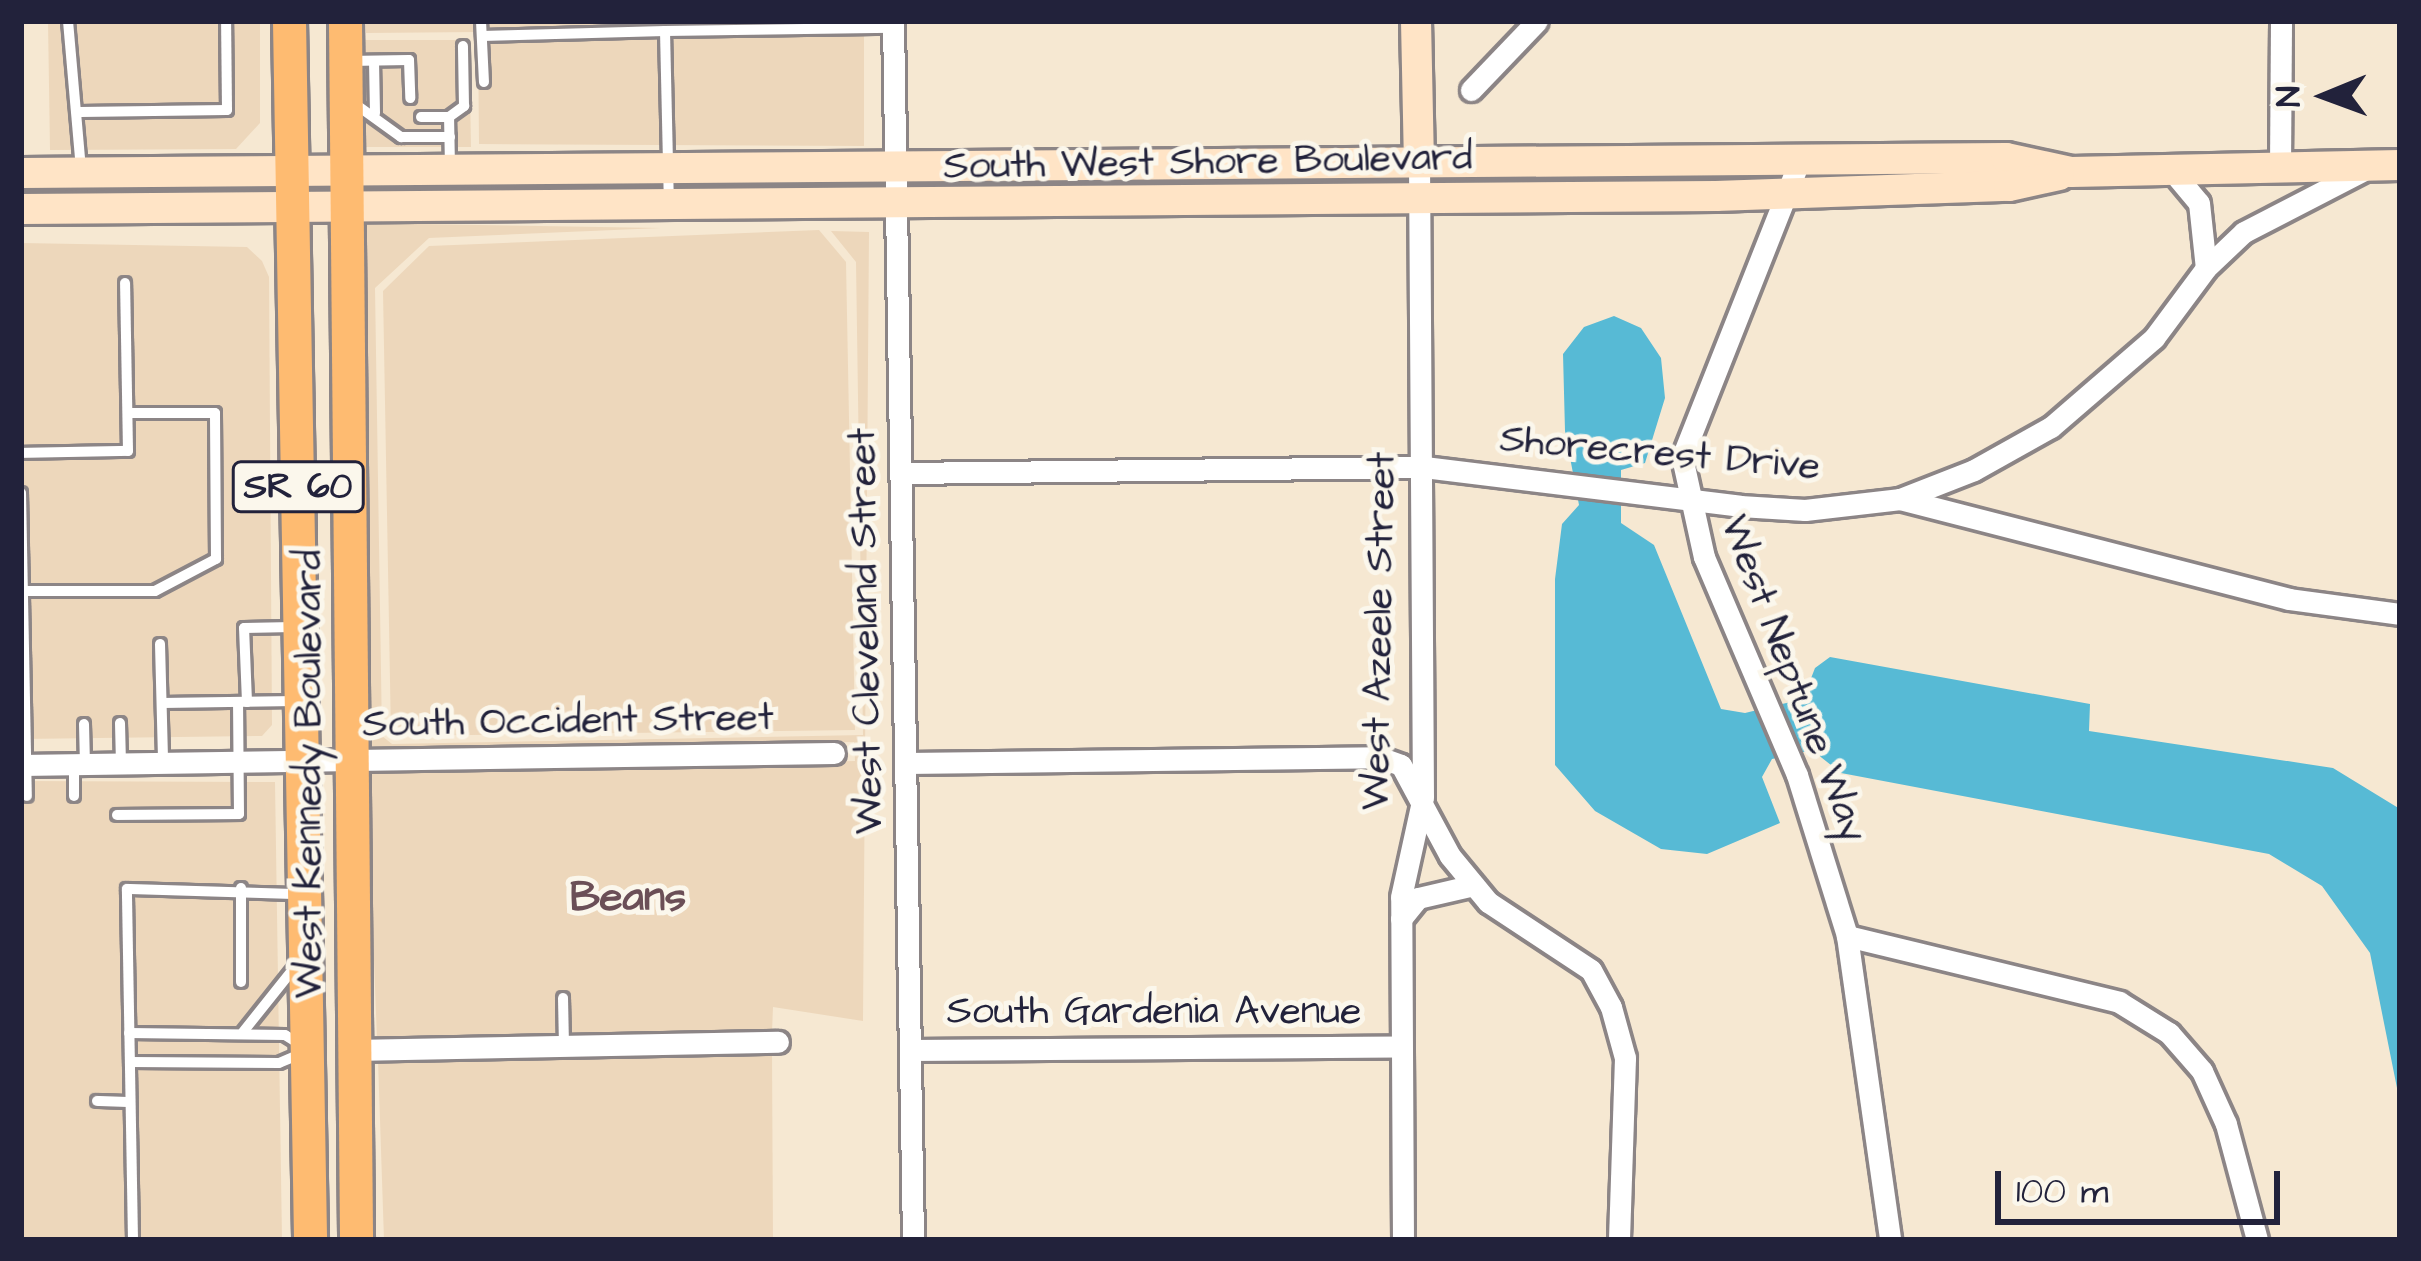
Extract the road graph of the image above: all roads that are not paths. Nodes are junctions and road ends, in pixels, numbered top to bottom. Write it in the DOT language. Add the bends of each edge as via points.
graph roads {
  1 [pos="68,21"];
  2 [pos="226,21"];
  3 [pos="289,21"];
  4 [pos="345,21"];
  5 [pos="481,21"];
  6 [pos="1416,21"];
  7 [pos="1538,21"];
  8 [pos="2281,21"];
  9 [pos="893,24"];
  10 [pos="665,31"];
  11 [pos="482,36"];
  12 [pos="464,46"];
  13 [pos="360,61"];
  14 [pos="484,82"];
  15 [pos="1471,90"];
  16 [pos="410,98"];
  17 [pos="360,105"];
  18 [pos="80,112"];
  19 [pos="421,117"];
  20 [pos="449,117"];
  21 [pos="450,137"];
  22 [pos="1419,162"];
  23 [pos="1799,162"];
  24 [pos="2387,165"];
  25 [pos="2280,167"];
  26 [pos="292,170"];
  27 [pos="344,170"];
  28 [pos="895,170"];
  29 [pos="450,171"];
  30 [pos="669,171"];
  31 [pos="81,172"];
  32 [pos="2071,172"];
  33 [pos="2174,172"];
  34 [pos="21,173"];
  35 [pos="1784,192"];
  36 [pos="1420,199"];
  37 [pos="669,205"];
  38 [pos="896,206"];
  39 [pos="344,207"];
  40 [pos="21,209"];
  41 [pos="292,209"];
  42 [pos="2206,268"];
  43 [pos="125,283"];
  44 [pos="128,413"];
  45 [pos="21,453"];
  46 [pos="1424,467"];
  47 [pos="901,473"];
  48 [pos="21,494"];
  49 [pos="1687,496"];
  50 [pos="1900,499"];
  51 [pos="23,591"];
  52 [pos="2400,614"];
  53 [pos="302,627"];
  54 [pos="160,644"];
  55 [pos="303,701"];
  56 [pos="242,702"];
  57 [pos="162,703"];
  58 [pos="120,723"];
  59 [pos="84,724"];
  60 [pos="834,753"];
  61 [pos="351,763"];
  62 [pos="906,763"];
  63 [pos="24,765"];
  64 [pos="80,765"];
  65 [pos="121,765"];
  66 [pos="163,765"];
  67 [pos="238,765"];
  68 [pos="304,765"];
  69 [pos="27,796"];
  70 [pos="74,796"];
  71 [pos="1423,796"];
  72 [pos="117,815"];
  73 [pos="1474,885"];
  74 [pos="242,888"];
  75 [pos="306,894"];
  76 [pos="109,914"];
  77 [pos="127,914"];
  78 [pos="1401,919"];
  79 [pos="1846,936"];
  80 [pos="307,944"];
  81 [pos="242,982"];
  82 [pos="563,998"];
  83 [pos="242,1032"];
  84 [pos="129,1033"];
  85 [pos="778,1042"];
  86 [pos="564,1046"];
  87 [pos="1399,1047"];
  88 [pos="910,1049"];
  89 [pos="352,1050"];
  90 [pos="308,1051"];
  91 [pos="130,1062"];
  92 [pos="98,1101"];
  93 [pos="130,1102"];
  94 [pos="133,1240"];
  95 [pos="310,1240"];
  96 [pos="356,1240"];
  97 [pos="913,1240"];
  98 [pos="1403,1240"];
  99 [pos="1619,1240"];
  100 [pos="1890,1240"];
  101 [pos="2257,1240"];
  1 -- 18 [label="lane" via="69,88"];
  2 -- 18 [label="lane" via="227,110"];
  3 -- 26 [label="main road, West Kennedy Boulevard / SR 60"];
  4 -- 13 [label="main road, West Kennedy Boulevard / SR 60"];
  5 -- 11 [label="lane"];
  6 -- 22 [label="street, West Azeele Street"];
  7 -- 15 [label="street"];
  8 -- 25 [label="street"];
  9 -- 10 [label="lane"];
  9 -- 28 [label="street, West Cleveland Street"];
  10 -- 11 [label="lane"];
  10 -- 30 [label="lane"];
  11 -- 14 [label="lane"];
  12 -- 20 [label="lane" via="464,106"];
  13 -- 16 [label="lane" via="409,60"];
  13 -- 17 [label="main road, West Kennedy Boulevard / SR 60"];
  17 -- 21 [label="lane" via="401,137"];
  17 -- 27 [label="main road, West Kennedy Boulevard / SR 60"];
  18 -- 31 [label="lane"];
  19 -- 20 [label="lane"];
  20 -- 21 [label="lane"];
  21 -- 29 [label="lane"];
  22 -- 23 [label="street, South West Shore Boulevard"];
  22 -- 28 [label="street, South West Shore Boulevard"];
  22 -- 36 [label="street, West Azeele Street"];
  23 -- 32 [label="street, South West Shore Boulevard" via="2006,158"];
  23 -- 35 [label="street, West Neptune Way"];
  24 -- 25 [label="street, South West Shore Boulevard"];
  24 -- 42 [label="street" via="2244,232"];
  25 -- 33 [label="street, South West Shore Boulevard"];
  26 -- 27 [label="street, South West Shore Boulevard"];
  26 -- 31 [label="street, South West Shore Boulevard"];
  26 -- 41 [label="main road, West Kennedy Boulevard / SR 60"];
  27 -- 29 [label="street, South West Shore Boulevard"];
  27 -- 39 [label="main road, West Kennedy Boulevard / SR 60"];
  28 -- 30 [label="street, South West Shore Boulevard"];
  28 -- 38 [label="street, West Cleveland Street"];
  29 -- 30 [label="street, South West Shore Boulevard"];
  30 -- 37 [label="lane"];
  31 -- 34 [label="street, South West Shore Boulevard"];
  32 -- 33 [label="street, South West Shore Boulevard"];
  32 -- 35 [label="street, South West Shore Boulevard" via="2009,186"];
  33 -- 42 [label="street" via="2199,203"];
  35 -- 36 [label="street, South West Shore Boulevard"];
  35 -- 49 [label="street, West Neptune Way" via="1694,413 1682,457"];
  36 -- 38 [label="street, South West Shore Boulevard"];
  36 -- 46 [label="street, West Azeele Street"];
  37 -- 38 [label="street, South West Shore Boulevard"];
  37 -- 39 [label="street, South West Shore Boulevard"];
  38 -- 47 [label="street, West Cleveland Street"];
  39 -- 41 [label="street, South West Shore Boulevard"];
  39 -- 61 [label="main road, West Kennedy Boulevard / SR 60"];
  40 -- 41 [label="street, South West Shore Boulevard"];
  41 -- 53 [label="main road, West Kennedy Boulevard / SR 60"];
  42 -- 50 [label="street" via="2154,338 2051,427"];
  43 -- 44 [label="lane"];
  44 -- 45 [label="lane" via="128,451"];
  44 -- 51 [label="lane" via="214,412 216,559 196,575 130,592"];
  46 -- 47 [label="street, Shorecrest Drive"];
  46 -- 49 [label="street, Shorecrest Drive"];
  46 -- 71 [label="street, West Azeele Street"];
  47 -- 62 [label="street, West Cleveland Street"];
  48 -- 51 [label="lane"];
  49 -- 50 [label="street, Shorecrest Drive" via="1805,510"];
  49 -- 79 [label="street, West Neptune Way" via="1704,557 1798,775"];
  50 -- 52 [label="street, Shorecrest Drive" via="2289,599"];
  51 -- 63 [label="lane"];
  53 -- 55 [label="main road, West Kennedy Boulevard / SR 60"];
  53 -- 56 [label="lane" via="244,628"];
  54 -- 57 [label="lane"];
  55 -- 56 [label="lane"];
  55 -- 68 [label="main road, West Kennedy Boulevard / SR 60"];
  56 -- 57 [label="lane"];
  56 -- 67 [label="lane"];
  57 -- 66 [label="lane"];
  58 -- 65 [label="lane"];
  59 -- 64 [label="lane"];
  60 -- 61 [label="street, South Occident Street"];
  61 -- 68 [label="street, South Occident Street"];
  61 -- 89 [label="main road, West Kennedy Boulevard / SR 60"];
  62 -- 71 [label="street" via="1378,757 1401,765"];
  62 -- 88 [label="street, West Cleveland Street"];
  63 -- 64 [label="street, South Occident Street"];
  63 -- 69 [label="lane"];
  64 -- 65 [label="street, South Occident Street"];
  64 -- 70 [label="lane"];
  65 -- 66 [label="street, South Occident Street"];
  66 -- 67 [label="street, South Occident Street"];
  67 -- 68 [label="street, South Occident Street"];
  67 -- 72 [label="lane" via="239,814"];
  68 -- 75 [label="main road, West Kennedy Boulevard / SR 60"];
  71 -- 73 [label="street"];
  71 -- 78 [label="street, West Azeele Street"];
  73 -- 78 [label="street" via="1418,898"];
  73 -- 99 [label="street" via="1591,970 1611,1007 1625,1058"];
  74 -- 75 [label="lane"];
  74 -- 77 [label="lane" via="127,889"];
  74 -- 81 [label="lane"];
  75 -- 80 [label="main road, West Kennedy Boulevard / SR 60"];
  76 -- 77 [label="lane"];
  77 -- 84 [label="lane"];
  78 -- 87 [label="street, West Azeele Street"];
  79 -- 100 [label="street, West Neptune Way"];
  79 -- 101 [label="street" via="2119,1002 2169,1033 2202,1071 2226,1124"];
  80 -- 83 [label="lane" via="281,994"];
  80 -- 90 [label="main road, West Kennedy Boulevard / SR 60"];
  82 -- 86 [label="lane"];
  83 -- 84 [label="lane"];
  83 -- 90 [label="lane" via="285,1035"];
  84 -- 91 [label="lane"];
  85 -- 86 [label="street"];
  86 -- 89 [label="street"];
  87 -- 88 [label="street, South Gardenia Avenue"];
  87 -- 98 [label="street, West Azeele Street"];
  88 -- 97 [label="street, West Cleveland Street"];
  89 -- 90 [label="main road"];
  89 -- 96 [label="main road, West Kennedy Boulevard / SR 60"];
  90 -- 91 [label="lane" via="279,1063"];
  90 -- 95 [label="main road, West Kennedy Boulevard / SR 60"];
  91 -- 93 [label="lane"];
  92 -- 93 [label="lane"];
  93 -- 94 [label="lane"];
}
